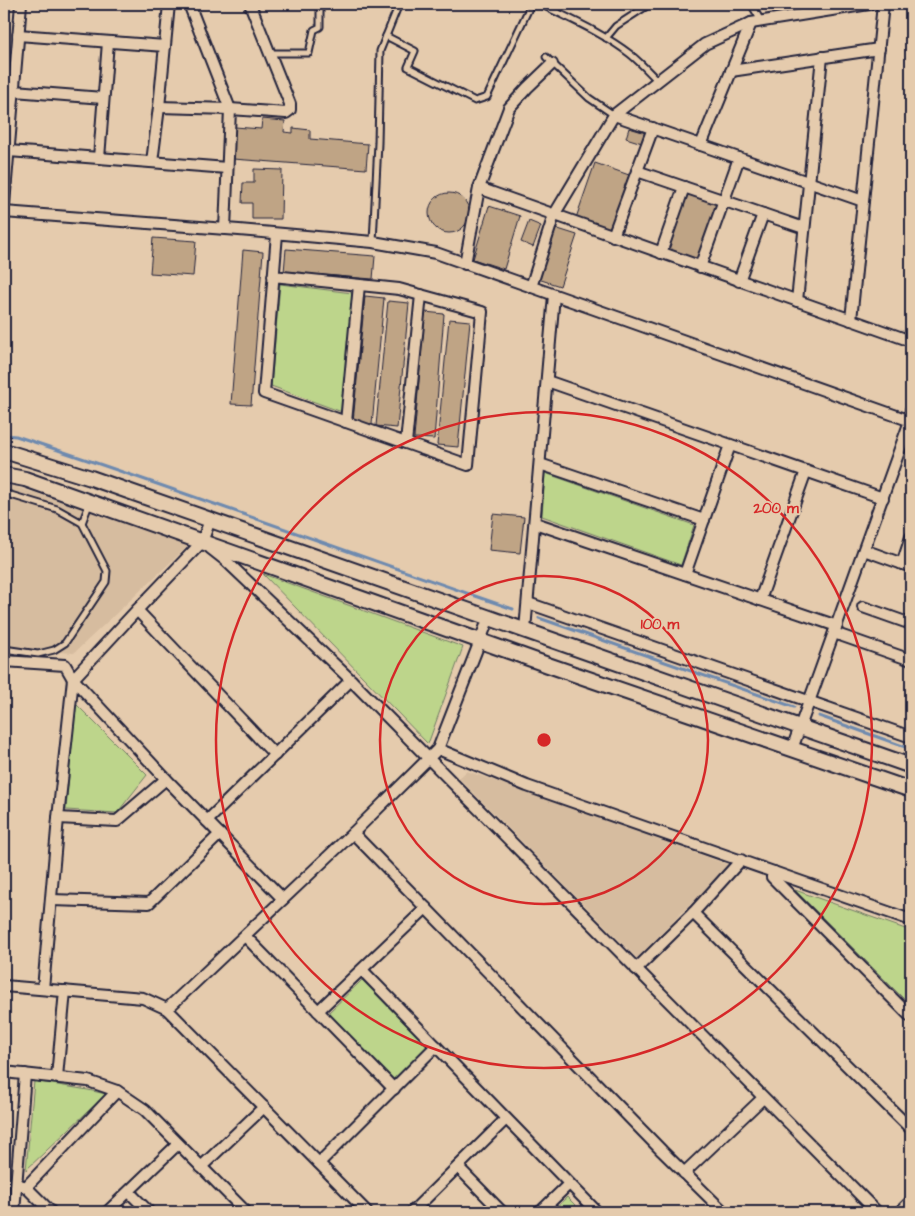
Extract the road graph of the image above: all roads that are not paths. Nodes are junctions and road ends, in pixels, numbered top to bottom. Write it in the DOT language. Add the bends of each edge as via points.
graph roads {
  1 [pos="21,4"];
  2 [pos="169,4"];
  3 [pos="189,4"];
  4 [pos="250,4"];
  5 [pos="320,4"];
  6 [pos="399,4"];
  7 [pos="531,4"];
  8 [pos="540,4"];
  9 [pos="650,4"];
  10 [pos="751,4"];
  11 [pos="868,4"];
  12 [pos="883,4"];
  13 [pos="756,22"];
  14 [pos="18,35"];
  15 [pos="386,36"];
  16 [pos="606,38"];
  17 [pos="108,42"];
  18 [pos="165,46"];
  19 [pos="879,49"];
  20 [pos="270,53"];
  21 [pos="822,57"];
  22 [pos="549,60"];
  23 [pos="731,71"];
  24 [pos="658,81"];
  25 [pos="14,91"];
  26 [pos="103,98"];
  27 [pos="159,107"];
  28 [pos="230,109"];
  29 [pos="614,115"];
  30 [pos="653,128"];
  31 [pos="701,145"];
  32 [pos="9,151"];
  33 [pos="98,158"];
  34 [pos="739,158"];
  35 [pos="152,162"];
  36 [pos="228,168"];
  37 [pos="637,171"];
  38 [pos="809,182"];
  39 [pos="684,187"];
  40 [pos="479,188"];
  41 [pos="724,201"];
  42 [pos="863,201"];
  43 [pos="4,204"];
  44 [pos="4,212"];
  45 [pos="764,214"];
  46 [pos="554,215"];
  47 [pos="804,228"];
  48 [pos="225,229"];
  49 [pos="277,234"];
  50 [pos="613,236"];
  51 [pos="373,242"];
  52 [pos="661,253"];
  53 [pos="465,264"];
  54 [pos="700,267"];
  55 [pos="273,276"];
  56 [pos="739,280"];
  57 [pos="359,285"];
  58 [pos="531,286"];
  59 [pos="421,295"];
  60 [pos="554,295"];
  61 [pos="797,301"];
  62 [pos="851,320"];
  63 [pos="911,341"];
  64 [pos="547,381"];
  65 [pos="911,418"];
  66 [pos="346,422"];
  67 [pos="406,443"];
  68 [pos="730,445"];
  69 [pos="4,450"];
  70 [pos="540,464"];
  71 [pos="806,471"];
  72 [pos="4,475"];
  73 [pos="4,493"];
  74 [pos="883,498"];
  75 [pos="90,502"];
  76 [pos="210,520"];
  77 [pos="704,520"];
  78 [pos="82,523"];
  79 [pos="535,523"];
  80 [pos="911,537"];
  81 [pos="202,542"];
  82 [pos="864,550"];
  83 [pos="906,566"];
  84 [pos="685,574"];
  85 [pos="760,600"];
  86 [pos="528,603"];
  87 [pos="863,607"];
  88 [pos="137,610"];
  89 [pos="488,617"];
  90 [pos="911,624"];
  91 [pos="525,630"];
  92 [pos="835,630"];
  93 [pos="480,641"];
  94 [pos="4,649"];
  95 [pos="4,660"];
  96 [pos="911,660"];
  97 [pos="73,679"];
  98 [pos="351,680"];
  99 [pos="810,701"];
  100 [pos="801,727"];
  101 [pos="911,737"];
  102 [pos="438,749"];
  103 [pos="792,749"];
  104 [pos="274,755"];
  105 [pos="428,759"];
  106 [pos="911,766"];
  107 [pos="166,780"];
  108 [pos="911,790"];
  109 [pos="58,818"];
  110 [pos="207,821"];
  111 [pos="352,833"];
  112 [pos="220,834"];
  113 [pos="741,860"];
  114 [pos="774,872"];
  115 [pos="283,899"];
  116 [pos="51,900"];
  117 [pos="426,908"];
  118 [pos="693,913"];
  119 [pos="911,920"];
  120 [pos="245,936"];
  121 [pos="636,969"];
  122 [pos="362,970"];
  123 [pos="4,986"];
  124 [pos="43,989"];
  125 [pos="65,991"];
  126 [pos="167,1009"];
  127 [pos="318,1012"];
  128 [pos="911,1017"];
  129 [pos="436,1046"];
  130 [pos="4,1072"];
  131 [pos="25,1074"];
  132 [pos="57,1077"];
  133 [pos="394,1089"];
  134 [pos="117,1091"];
  135 [pos="764,1098"];
  136 [pos="264,1107"];
  137 [pos="506,1119"];
  138 [pos="911,1129"];
  139 [pos="178,1144"];
  140 [pos="319,1164"];
  141 [pos="201,1167"];
  142 [pos="458,1167"];
  143 [pos="684,1173"];
  144 [pos="569,1184"];
  145 [pos="21,1186"];
  146 [pos="129,1192"];
  147 [pos="911,1200"];
  148 [pos="14,1212"];
  149 [pos="51,1212"];
  150 [pos="107,1212"];
  151 [pos="149,1212"];
  152 [pos="246,1212"];
  153 [pos="367,1212"];
  154 [pos="412,1212"];
  155 [pos="502,1212"];
  156 [pos="540,1212"];
  157 [pos="597,1212"];
  158 [pos="724,1212"];
  159 [pos="877,1212"];
  160 [pos="900,1212"];
  1 -- 14 [label="street"];
  2 -- 18 [label="street"];
  3 -- 28 [label="street"];
  4 -- 20 [label="street"];
  5 -- 20 [label="lane" via="320,27 314,30 309,53"];
  6 -- 15 [label="lane"];
  7 -- 15 [label="lane" via="487,97 475,101 408,67 415,51"];
  8 -- 16 [label="lane"];
  9 -- 16 [label="lane" via="616,26"];
  10 -- 13 [label="lane"];
  11 -- 13 [label="street"];
  12 -- 19 [label="street"];
  13 -- 23 [label="street"];
  13 -- 24 [label="street" via="705,44"];
  14 -- 17 [label="street"];
  14 -- 25 [label="street"];
  15 -- 51 [label="lane" via="380,51"];
  16 -- 24 [label="lane" via="631,55"];
  17 -- 18 [label="street"];
  17 -- 26 [label="street"];
  18 -- 27 [label="street"];
  19 -- 21 [label="street"];
  19 -- 42 [label="street"];
  20 -- 28 [label="street" via="290,110"];
  21 -- 23 [label="street"];
  21 -- 38 [label="street"];
  22 -- 29 [label="lane" via="589,98"];
  22 -- 40 [label="street" via="509,108"];
  23 -- 31 [label="street"];
  24 -- 29 [label="street"];
  25 -- 26 [label="street"];
  25 -- 32 [label="street"];
  26 -- 33 [label="street"];
  27 -- 28 [label="street"];
  27 -- 35 [label="street"];
  28 -- 36 [label="street"];
  29 -- 30 [label="street"];
  29 -- 46 [label="street"];
  30 -- 31 [label="street"];
  30 -- 37 [label="street"];
  31 -- 34 [label="street"];
  32 -- 33 [label="street"];
  32 -- 43 [label="street"];
  33 -- 35 [label="street"];
  34 -- 38 [label="street"];
  34 -- 41 [label="street"];
  35 -- 36 [label="street"];
  36 -- 48 [label="street"];
  37 -- 39 [label="street"];
  37 -- 50 [label="street"];
  38 -- 42 [label="street"];
  38 -- 47 [label="street"];
  39 -- 41 [label="street"];
  39 -- 52 [label="street"];
  40 -- 46 [label="street"];
  40 -- 53 [label="street"];
  41 -- 45 [label="street"];
  41 -- 54 [label="street"];
  42 -- 62 [label="street"];
  44 -- 48 [label="street"];
  45 -- 47 [label="street"];
  45 -- 56 [label="street"];
  46 -- 50 [label="street"];
  46 -- 58 [label="street"];
  47 -- 61 [label="street"];
  48 -- 49 [label="street"];
  49 -- 51 [label="street"];
  49 -- 55 [label="street"];
  50 -- 52 [label="street"];
  51 -- 53 [label="street" via="436,253"];
  52 -- 54 [label="street"];
  53 -- 58 [label="street"];
  54 -- 56 [label="street"];
  55 -- 57 [label="street"];
  55 -- 66 [label="street" via="264,393"];
  56 -- 61 [label="street"];
  57 -- 59 [label="street"];
  57 -- 66 [label="street"];
  58 -- 60 [label="street"];
  59 -- 67 [label="street"];
  59 -- 67 [label="street" via="482,312 468,465"];
  60 -- 64 [label="street"];
  60 -- 65 [label="street"];
  61 -- 62 [label="street"];
  62 -- 63 [label="street"];
  64 -- 68 [label="street"];
  64 -- 70 [label="street"];
  65 -- 74 [label="street"];
  66 -- 67 [label="street"];
  68 -- 71 [label="street"];
  68 -- 77 [label="street"];
  69 -- 76 [label="street"];
  70 -- 77 [label="street"];
  70 -- 79 [label="street"];
  71 -- 74 [label="street"];
  71 -- 85 [label="street"];
  72 -- 75 [label="street"];
  73 -- 78 [label="lane" via="57,509"];
  74 -- 82 [label="street"];
  75 -- 78 [label="lane"];
  75 -- 81 [label="street"];
  76 -- 81 [label="street"];
  76 -- 89 [label="street"];
  77 -- 84 [label="street"];
  78 -- 94 [label="lane" via="107,571 106,582 65,643 38,654"];
  79 -- 84 [label="street"];
  79 -- 86 [label="street"];
  80 -- 83 [label="street"];
  81 -- 88 [label="street"];
  81 -- 93 [label="street"];
  81 -- 98 [label="street"];
  82 -- 83 [label="street"];
  82 -- 92 [label="street"];
  84 -- 85 [label="street"];
  85 -- 92 [label="street"];
  86 -- 91 [label="street"];
  86 -- 99 [label="street"];
  87 -- 90 [label="street"];
  88 -- 97 [label="street"];
  88 -- 104 [label="street"];
  89 -- 91 [label="street"];
  89 -- 93 [label="street"];
  91 -- 100 [label="street"];
  92 -- 96 [label="street"];
  92 -- 99 [label="street"];
  93 -- 102 [label="street"];
  93 -- 103 [label="street"];
  95 -- 97 [label="street" via="65,665"];
  97 -- 107 [label="street"];
  97 -- 109 [label="street"];
  98 -- 104 [label="street"];
  98 -- 105 [label="street"];
  99 -- 100 [label="street"];
  99 -- 101 [label="street"];
  100 -- 103 [label="street"];
  100 -- 106 [label="street"];
  102 -- 105 [label="street"];
  102 -- 113 [label="street" via="527,786"];
  103 -- 108 [label="street"];
  104 -- 110 [label="street"];
  105 -- 111 [label="street"];
  105 -- 121 [label="street"];
  107 -- 109 [label="street" via="117,821"];
  107 -- 110 [label="street"];
  109 -- 116 [label="street"];
  110 -- 112 [label="street"];
  111 -- 115 [label="street"];
  111 -- 117 [label="street"];
  112 -- 115 [label="street"];
  112 -- 116 [label="street" via="149,903"];
  113 -- 114 [label="street"];
  113 -- 118 [label="street"];
  114 -- 119 [label="street"];
  114 -- 128 [label="street" via="772,877"];
  115 -- 120 [label="street"];
  116 -- 124 [label="street"];
  117 -- 122 [label="street"];
  117 -- 143 [label="street"];
  118 -- 121 [label="street"];
  118 -- 138 [label="street"];
  120 -- 126 [label="street"];
  120 -- 127 [label="street"];
  121 -- 135 [label="street"];
  122 -- 127 [label="street"];
  122 -- 129 [label="street"];
  123 -- 124 [label="street"];
  124 -- 125 [label="street"];
  125 -- 126 [label="street" via="143,998"];
  125 -- 132 [label="street"];
  126 -- 136 [label="street"];
  127 -- 133 [label="street"];
  129 -- 133 [label="street"];
  129 -- 137 [label="street"];
  130 -- 131 [label="street"];
  131 -- 132 [label="street"];
  131 -- 145 [label="street"];
  132 -- 134 [label="street" via="88,1081"];
  133 -- 140 [label="street"];
  134 -- 139 [label="street" via="145,1110"];
  134 -- 145 [label="street"];
  135 -- 143 [label="street"];
  135 -- 159 [label="street"];
  136 -- 140 [label="street"];
  136 -- 141 [label="street"];
  137 -- 142 [label="street"];
  137 -- 144 [label="street"];
  139 -- 141 [label="street"];
  139 -- 146 [label="street"];
  140 -- 153 [label="street"];
  141 -- 152 [label="street"];
  142 -- 154 [label="street"];
  142 -- 155 [label="street"];
  143 -- 158 [label="street"];
  144 -- 156 [label="street"];
  144 -- 157 [label="street"];
  145 -- 148 [label="street"];
  145 -- 149 [label="street"];
  146 -- 150 [label="street"];
  146 -- 151 [label="street"];
  147 -- 160 [label="street"];
}
